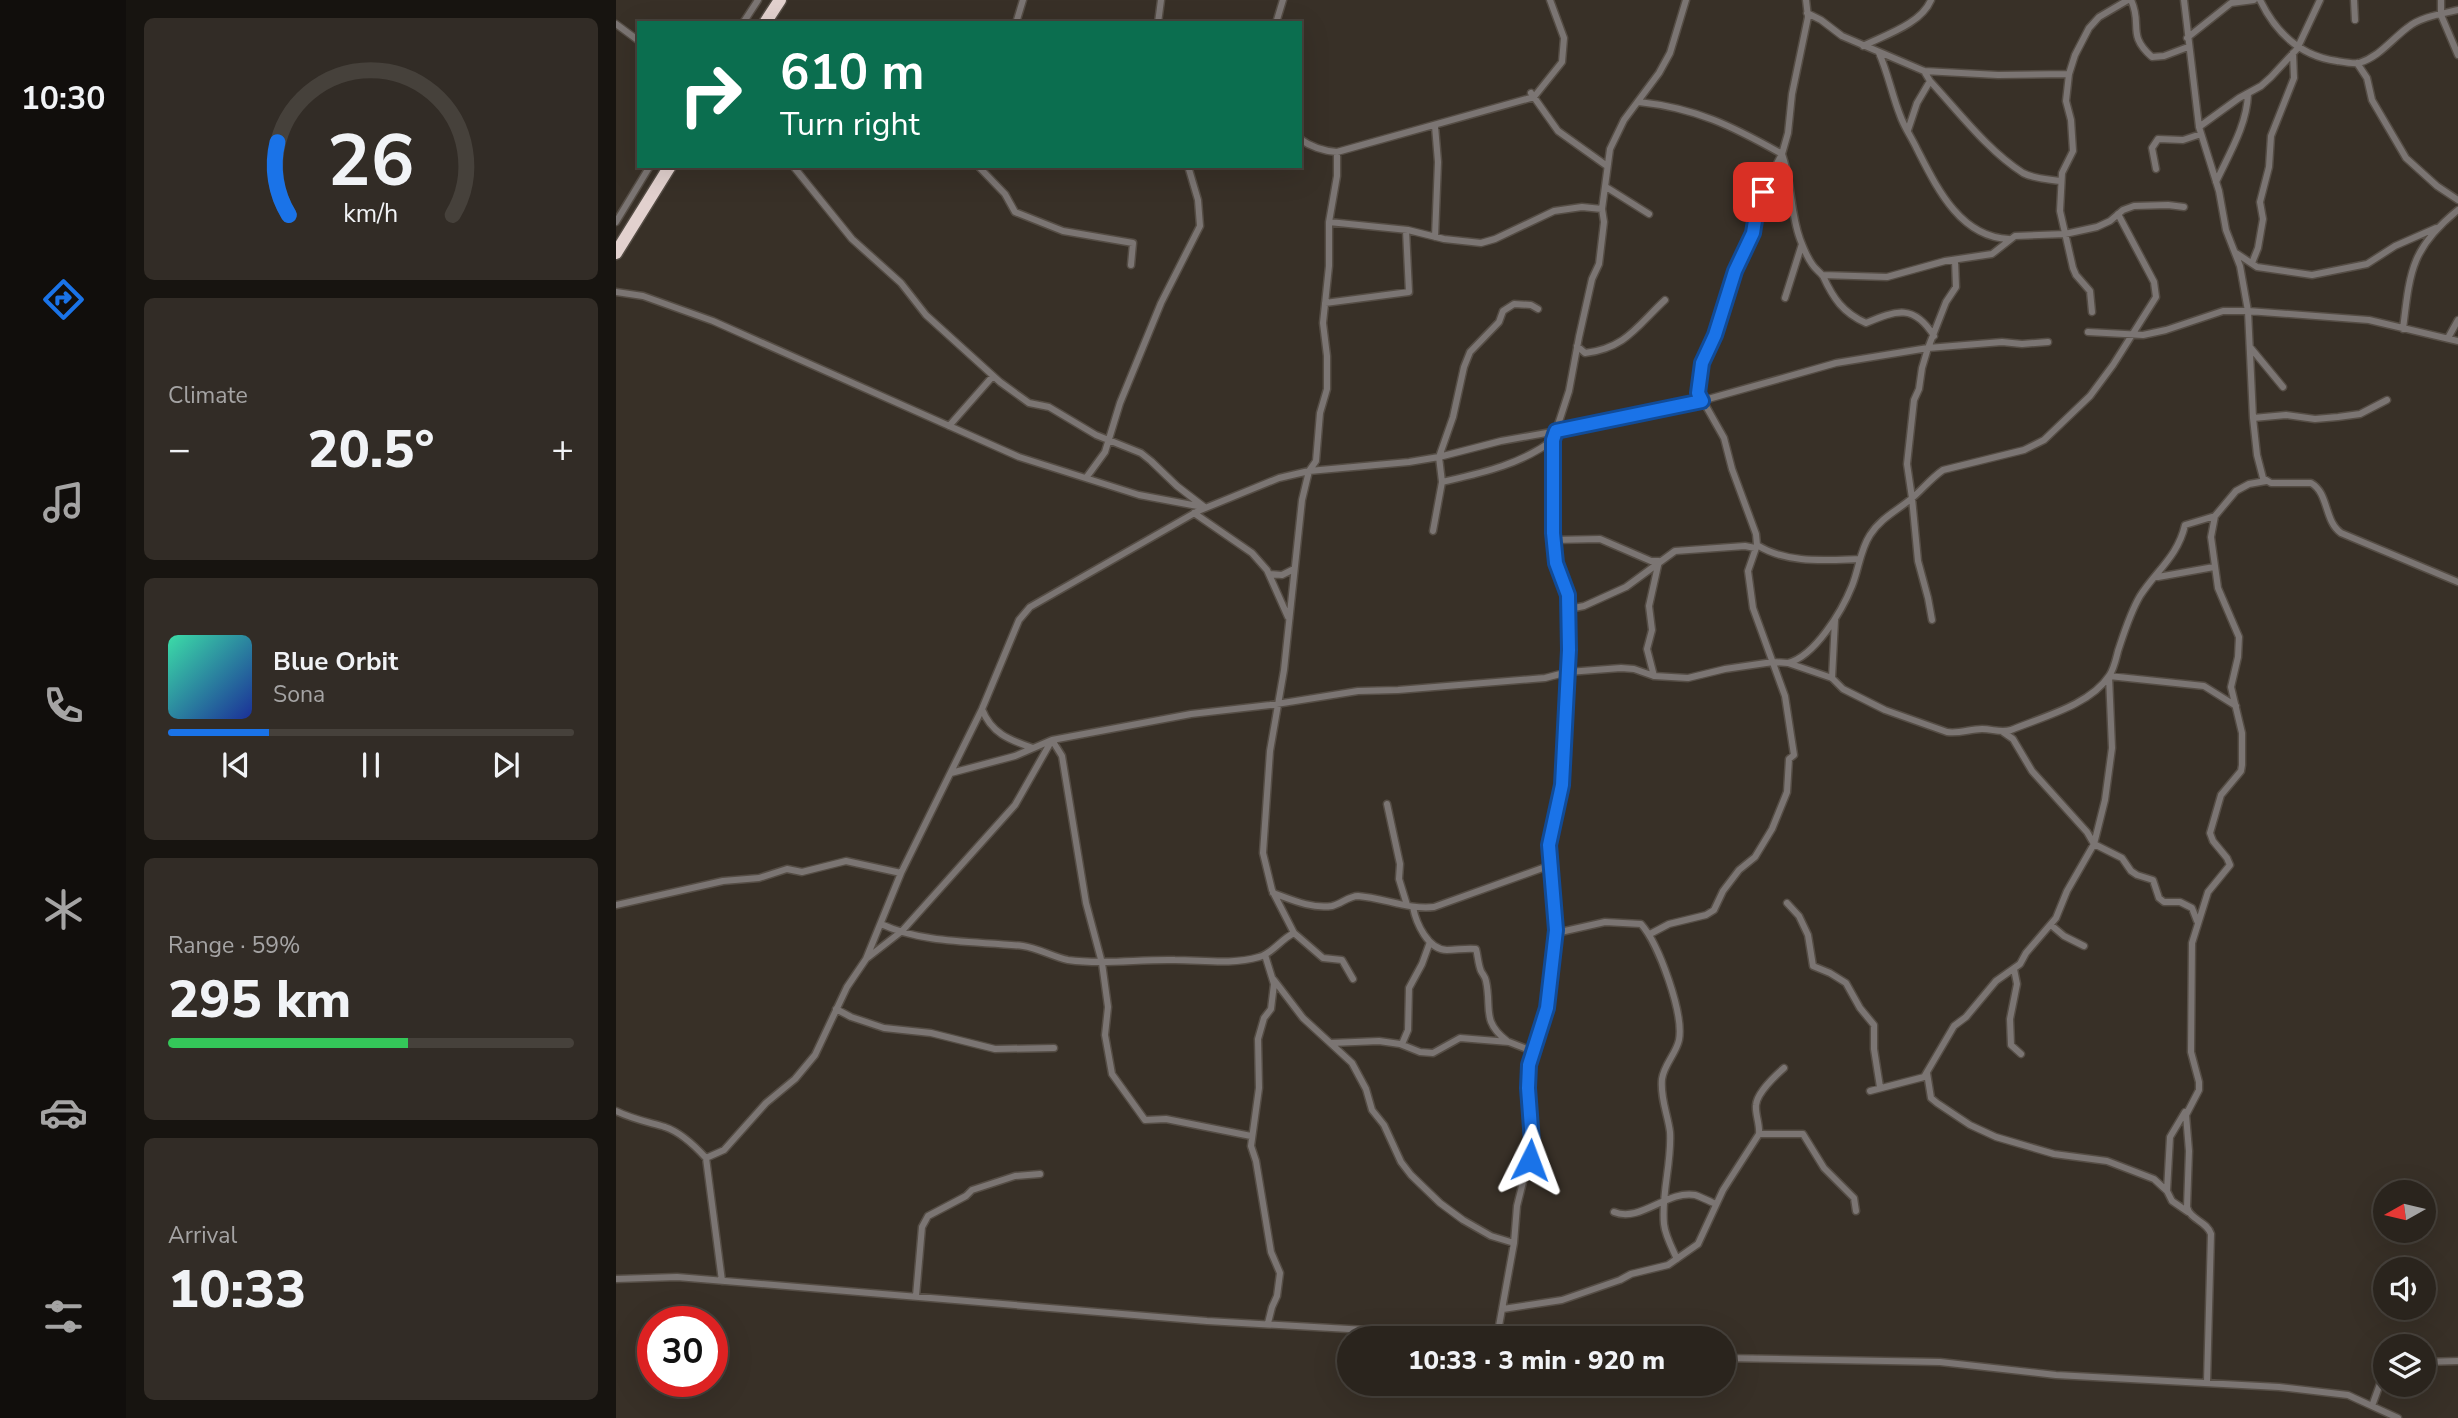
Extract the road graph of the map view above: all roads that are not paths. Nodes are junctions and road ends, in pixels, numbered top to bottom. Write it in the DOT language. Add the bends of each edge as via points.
graph roads {
  1 [pos="758,0"];
  2 [pos="780,0"];
  3 [pos="1023,0"];
  4 [pos="1161,0"];
  5 [pos="1283,0"];
  6 [pos="1549,0"];
  7 [pos="1686,0"];
  8 [pos="1806,0"];
  9 [pos="1931,0"];
  10 [pos="2129,0"];
  11 [pos="2184,0"];
  12 [pos="2254,0"];
  13 [pos="2260,0"];
  14 [pos="2320,0"];
  15 [pos="2354,0"];
  16 [pos="2441,0"];
  17 [pos="2458,10"];
  18 [pos="1807,13"];
  19 [pos="2441,15"];
  20 [pos="2355,20"];
  21 [pos="744,21"];
  22 [pos="766,21"];
  23 [pos="1017,21"];
  24 [pos="1158,21"];
  25 [pos="1277,21"];
  26 [pos="616,24"];
  27 [pos="2187,38"];
  28 [pos="637,40"];
  29 [pos="1863,46"];
  30 [pos="2188,47"];
  31 [pos="2295,51"];
  32 [pos="1879,54"];
  33 [pos="2458,55"];
  34 [pos="2357,63"];
  35 [pos="1924,71"];
  36 [pos="2069,74"];
  37 [pos="1930,81"];
  38 [pos="2248,94"];
  39 [pos="1532,95"];
  40 [pos="1639,102"];
  41 [pos="1435,126"];
  42 [pos="1908,130"];
  43 [pos="2200,131"];
  44 [pos="1302,140"];
  45 [pos="1337,152"];
  46 [pos="1782,154"];
  47 [pos="1607,166"];
  48 [pos="649,168"];
  49 [pos="669,168"];
  50 [pos="795,168"];
  51 [pos="980,168"];
  52 [pos="1189,168"];
  53 [pos="2156,169"];
  54 [pos="2060,181"];
  55 [pos="2216,182"];
  56 [pos="1606,187"];
  57 [pos="2458,200"];
  58 [pos="2184,207"];
  59 [pos="1602,209"];
  60 [pos="2458,210"];
  61 [pos="1649,214"];
  62 [pos="2118,214"];
  63 [pos="2458,216"];
  64 [pos="616,222"];
  65 [pos="1329,222"];
  66 [pos="2436,228"];
  67 [pos="1406,230"];
  68 [pos="2066,233"];
  69 [pos="1434,237"];
  70 [pos="2010,239"];
  71 [pos="1802,244"];
  72 [pos="2235,252"];
  73 [pos="616,253"];
  74 [pos="1955,260"];
  75 [pos="2252,263"];
  76 [pos="1131,265"];
  77 [pos="1822,275"];
  78 [pos="616,292"];
  79 [pos="1785,298"];
  80 [pos="1665,299"];
  81 [pos="1325,303"];
  82 [pos="1538,309"];
  83 [pos="2248,311"];
  84 [pos="2092,312"];
  85 [pos="2458,320"];
  86 [pos="2403,329"];
  87 [pos="2088,332"];
  88 [pos="2134,335"];
  89 [pos="1934,336"];
  90 [pos="2448,338"];
  91 [pos="2048,341"];
  92 [pos="2458,341"];
  93 [pos="1577,346"];
  94 [pos="2250,347"];
  95 [pos="1928,348"];
  96 [pos="993,376"];
  97 [pos="2283,387"];
  98 [pos="2387,400"];
  99 [pos="1702,401"];
  100 [pos="2253,418"];
  101 [pos="949,426"];
  102 [pos="1556,431"];
  103 [pos="1553,440"];
  104 [pos="1109,441"];
  105 [pos="1439,457"];
  106 [pos="1309,471"];
  107 [pos="1086,478"];
  108 [pos="1442,481"];
  109 [pos="2266,481"];
  110 [pos="1912,498"];
  111 [pos="1205,507"];
  112 [pos="1194,513"];
  113 [pos="2215,516"];
  114 [pos="1433,531"];
  115 [pos="1553,540"];
  116 [pos="1756,546"];
  117 [pos="1860,559"];
  118 [pos="1660,561"];
  119 [pos="2214,567"];
  120 [pos="1294,569"];
  121 [pos="1269,574"];
  122 [pos="2155,578"];
  123 [pos="2458,582"];
  124 [pos="1569,608"];
  125 [pos="1289,619"];
  126 [pos="1835,620"];
  127 [pos="1932,620"];
  128 [pos="1773,662"];
  129 [pos="1788,663"];
  130 [pos="1568,672"];
  131 [pos="1654,676"];
  132 [pos="2109,676"];
  133 [pos="1832,678"];
  134 [pos="1278,704"];
  135 [pos="2236,706"];
  136 [pos="982,709"];
  137 [pos="2003,733"];
  138 [pos="1052,740"];
  139 [pos="1033,748"];
  140 [pos="951,773"];
  141 [pos="1387,804"];
  142 [pos="2094,844"];
  143 [pos="1551,865"];
  144 [pos="901,873"];
  145 [pos="1273,893"];
  146 [pos="1787,903"];
  147 [pos="616,905"];
  148 [pos="1410,906"];
  149 [pos="2197,922"];
  150 [pos="881,924"];
  151 [pos="2051,925"];
  152 [pos="902,932"];
  153 [pos="1294,933"];
  154 [pos="1556,933"];
  155 [pos="1650,934"];
  156 [pos="1430,942"];
  157 [pos="2084,946"];
  158 [pos="1265,956"];
  159 [pos="866,959"];
  160 [pos="1102,963"];
  161 [pos="2014,970"];
  162 [pos="1353,979"];
  163 [pos="1274,980"];
  164 [pos="836,1009"];
  165 [pos="1509,1042"];
  166 [pos="1331,1043"];
  167 [pos="1402,1044"];
  168 [pos="1054,1048"];
  169 [pos="1532,1051"];
  170 [pos="2021,1054"];
  171 [pos="1784,1068"];
  172 [pos="1927,1073"];
  173 [pos="1880,1087"];
  174 [pos="1870,1091"];
  175 [pos="2188,1107"];
  176 [pos="616,1111"];
  177 [pos="1759,1134"];
  178 [pos="1251,1136"];
  179 [pos="706,1158"];
  180 [pos="1040,1174"];
  181 [pos="2167,1191"];
  182 [pos="1663,1201"];
  183 [pos="1716,1204"];
  184 [pos="1856,1211"];
  185 [pos="1615,1212"];
  186 [pos="2188,1212"];
  187 [pos="1514,1242"];
  188 [pos="1677,1259"];
  189 [pos="616,1279"];
  190 [pos="722,1281"];
  191 [pos="916,1296"];
  192 [pos="1503,1309"];
  193 [pos="1268,1322"];
  194 [pos="1499,1326"];
  195 [pos="1337,1327"];
  196 [pos="1736,1358"];
  197 [pos="2458,1361"];
  198 [pos="2436,1362"];
  199 [pos="2207,1382"];
  200 [pos="2375,1397"];
  201 [pos="2372,1406"];
  202 [pos="2398,1418"];
  1 -- 21 [label="street"];
  2 -- 22 [label="highway"];
  3 -- 23 [label="street"];
  4 -- 24 [label="street"];
  5 -- 25 [label="street"];
  6 -- 39 [label="street" via="1564,38 1562,62"];
  7 -- 40 [label="street" via="1670,53"];
  8 -- 18 [label="street"];
  9 -- 29 [label="street" via="1916,19"];
  10 -- 30 [label="street" via="2134,7 2136,37 2152,57"];
  10 -- 36 [label="street" via="2110,9 2090,28"];
  11 -- 27 [label="street"];
  12 -- 27 [label="street" via="2231,3"];
  13 -- 31 [label="street"];
  14 -- 31 [label="street"];
  15 -- 20 [label="street"];
  16 -- 19 [label="street"];
  17 -- 19 [label="street"];
  18 -- 29 [label="street"];
  18 -- 46 [label="street"];
  19 -- 33 [label="street"];
  19 -- 34 [label="street" via="2409,26 2379,52"];
  26 -- 28 [label="street"];
  27 -- 30 [label="street"];
  29 -- 32 [label="street"];
  30 -- 43 [label="street"];
  31 -- 34 [label="street"];
  31 -- 38 [label="street"];
  31 -- 75 [label="street" via="2294,78 2271,136 2260,202 2263,219"];
  32 -- 35 [label="street"];
  32 -- 42 [label="street"];
  34 -- 57 [label="street" via="2367,78 2372,100 2406,158"];
  35 -- 36 [label="street"];
  35 -- 37 [label="street"];
  36 -- 54 [label="street" via="2066,101 2073,151"];
  37 -- 42 [label="street"];
  37 -- 54 [label="street" via="1982,139 2024,173"];
  38 -- 43 [label="street"];
  38 -- 55 [label="street" via="2248,110"];
  39 -- 41 [label="street"];
  39 -- 47 [label="street" via="1558,131"];
  40 -- 46 [label="street" via="1683,108 1712,118"];
  40 -- 47 [label="street" via="1616,134"];
  41 -- 45 [label="street"];
  41 -- 69 [label="street"];
  42 -- 70 [label="street" via="1936,186 1959,217 1986,234"];
  43 -- 53 [label="street" via="2183,140 2158,139 2152,148"];
  43 -- 55 [label="street"];
  44 -- 45 [label="street"];
  45 -- 65 [label="street"];
  46 -- 71 [label="street"];
  46 -- 99 [label="street" via="1758,202 1753,233 1702,363 1698,393"];
  47 -- 56 [label="street"];
  48 -- 64 [label="street"];
  49 -- 73 [label="highway"];
  50 -- 96 [label="street" via="852,239"];
  51 -- 76 [label="street" via="1015,212 1063,230 1133,243"];
  52 -- 104 [label="street" via="1198,200 1199,226 1161,303"];
  54 -- 68 [label="street"];
  55 -- 72 [label="street"];
  56 -- 59 [label="street"];
  56 -- 61 [label="street"];
  58 -- 62 [label="street" via="2134,206"];
  59 -- 69 [label="street" via="1554,211 1481,243"];
  59 -- 93 [label="street" via="1599,264"];
  60 -- 63 [label="street"];
  60 -- 66 [label="street"];
  62 -- 68 [label="street" via="2097,227"];
  62 -- 88 [label="street" via="2156,289 2154,302"];
  65 -- 67 [label="street"];
  65 -- 81 [label="street"];
  66 -- 75 [label="street" via="2358,267 2312,275"];
  66 -- 86 [label="street" via="2414,262"];
  67 -- 69 [label="street"];
  67 -- 81 [label="street" via="1409,292"];
  68 -- 70 [label="street"];
  68 -- 84 [label="street" via="2076,275 2090,291"];
  70 -- 74 [label="street" via="1993,254"];
  71 -- 77 [label="street"];
  71 -- 79 [label="street"];
  72 -- 75 [label="street"];
  72 -- 83 [label="street"];
  74 -- 77 [label="street" via="1881,278"];
  74 -- 89 [label="street" via="1956,287"];
  77 -- 89 [label="street" via="1828,291 1855,318 1866,323 1908,312 1925,321"];
  78 -- 101 [label="street" via="643,296 713,321"];
  80 -- 93 [label="street" via="1619,344 1585,353"];
  81 -- 106 [label="street" via="1326,389 1316,461"];
  82 -- 105 [label="street" via="1514,304 1471,352"];
  83 -- 86 [label="street" via="2370,320"];
  83 -- 88 [label="street" via="2223,311 2166,330"];
  83 -- 94 [label="street"];
  85 -- 90 [label="street"];
  86 -- 90 [label="street"];
  87 -- 88 [label="street"];
  88 -- 110 [label="street" via="2090,396 2044,440 2024,450 1943,470"];
  89 -- 95 [label="street"];
  90 -- 92 [label="street"];
  91 -- 95 [label="street"];
  93 -- 102 [label="street"];
  94 -- 97 [label="street"];
  94 -- 100 [label="street"];
  95 -- 99 [label="street" via="1836,363"];
  95 -- 110 [label="street" via="1914,400 1907,464"];
  96 -- 101 [label="street"];
  96 -- 104 [label="street" via="1021,399 1049,407"];
  98 -- 100 [label="street" via="2360,414 2338,417"];
  99 -- 102 [label="street"];
  99 -- 116 [label="street" via="1724,438"];
  100 -- 109 [label="street" via="2257,455"];
  101 -- 107 [label="street" via="1019,457"];
  102 -- 103 [label="street"];
  102 -- 105 [label="street"];
  103 -- 108 [label="street" via="1522,460"];
  103 -- 115 [label="street"];
  104 -- 107 [label="street"];
  104 -- 111 [label="street" via="1140,453"];
  105 -- 106 [label="street"];
  105 -- 108 [label="street"];
  106 -- 111 [label="street"];
  106 -- 120 [label="street"];
  107 -- 111 [label="street" via="1139,495"];
  108 -- 114 [label="street"];
  109 -- 113 [label="street" via="2236,491"];
  109 -- 123 [label="street" via="2317,486 2341,533"];
  110 -- 117 [label="street" via="1868,536"];
  110 -- 127 [label="street" via="1918,561"];
  111 -- 112 [label="street"];
  112 -- 121 [label="street" via="1252,553"];
  112 -- 136 [label="street" via="1023,614"];
  113 -- 119 [label="street" via="2211,537"];
  113 -- 122 [label="street" via="2185,525 2182,540"];
  115 -- 118 [label="street" via="1600,539"];
  115 -- 124 [label="street"];
  116 -- 117 [label="street" via="1803,559"];
  116 -- 118 [label="street" via="1675,551"];
  116 -- 128 [label="street" via="1748,571 1753,608"];
  117 -- 126 [label="street"];
  118 -- 124 [label="street" via="1626,587"];
  118 -- 131 [label="street" via="1649,606 1652,630 1647,649"];
  119 -- 122 [label="street"];
  119 -- 135 [label="street" via="2239,637 2231,681"];
  120 -- 121 [label="street" via="1282,575"];
  120 -- 125 [label="street"];
  121 -- 125 [label="street"];
  122 -- 132 [label="street" via="2132,610"];
  124 -- 130 [label="street"];
  125 -- 134 [label="street"];
  126 -- 129 [label="street" via="1805,655"];
  126 -- 133 [label="street"];
  128 -- 129 [label="street"];
  128 -- 131 [label="street" via="1688,678"];
  128 -- 155 [label="street" via="1787,706 1794,755 1789,759 1787,792 1778,817 1755,857 1739,870 1711,913"];
  129 -- 133 [label="street"];
  130 -- 131 [label="street" via="1621,668"];
  130 -- 134 [label="street" via="1545,678 1358,691"];
  130 -- 143 [label="street" via="1562,785 1551,832"];
  132 -- 135 [label="street" via="2204,686"];
  132 -- 137 [label="street" via="2081,701"];
  132 -- 142 [label="street" via="2112,748"];
  133 -- 137 [label="street" via="1885,710 1947,732 1983,729"];
  134 -- 138 [label="street" via="1191,714"];
  134 -- 145 [label="street" via="1263,853"];
  135 -- 149 [label="street" via="2242,733 2241,771 2221,795 2210,833 2230,865 2208,892"];
  136 -- 139 [label="street" via="997,732"];
  136 -- 140 [label="street"];
  137 -- 142 [label="street" via="2013,739 2032,771"];
  138 -- 139 [label="street"];
  138 -- 152 [label="street" via="1015,805"];
  138 -- 160 [label="street" via="1062,756 1086,903"];
  139 -- 140 [label="street"];
  140 -- 144 [label="street"];
  141 -- 148 [label="street" via="1401,864 1399,879"];
  142 -- 149 [label="street" via="2122,858 2137,875 2153,880 2164,902 2192,908"];
  142 -- 151 [label="street"];
  143 -- 148 [label="street" via="1434,907"];
  143 -- 154 [label="street"];
  144 -- 147 [label="street" via="846,861"];
  144 -- 150 [label="street"];
  145 -- 148 [label="street" via="1320,907 1354,896"];
  145 -- 153 [label="street"];
  146 -- 173 [label="street" via="1800,916 1808,935 1813,966 1846,983 1874,1024"];
  148 -- 156 [label="street"];
  149 -- 175 [label="street" via="2191,959 2191,1052 2199,1090"];
  150 -- 152 [label="street"];
  150 -- 159 [label="street"];
  151 -- 157 [label="street"];
  151 -- 161 [label="street"];
  152 -- 159 [label="street"];
  152 -- 160 [label="street" via="1024,946 1066,959"];
  153 -- 158 [label="street"];
  153 -- 162 [label="street" via="1322,958 1342,960"];
  154 -- 155 [label="street" via="1605,922 1641,925"];
  154 -- 169 [label="street" via="1547,1008"];
  155 -- 182 [label="street" via="1667,973 1680,1026 1678,1045 1662,1079 1670,1129"];
  156 -- 165 [label="street" via="1446,950 1476,948 1486,979 1490,1024"];
  156 -- 167 [label="street" via="1409,988 1408,1030"];
  158 -- 160 [label="street" via="1227,962"];
  158 -- 163 [label="street"];
  159 -- 164 [label="street"];
  160 -- 178 [label="street" via="1112,1074 1144,1120 1166,1119"];
  161 -- 170 [label="street" via="2017,984 2010,1019 2011,1045"];
  161 -- 172 [label="street" via="1996,981 1954,1026"];
  163 -- 166 [label="street" via="1303,1018"];
  163 -- 178 [label="street" via="1270,1009 1258,1039 1259,1088"];
  164 -- 168 [label="street" via="884,1028 930,1033 995,1049"];
  164 -- 179 [label="street" via="815,1055 795,1079 766,1103 724,1150"];
  165 -- 167 [label="street" via="1460,1038 1433,1052"];
  165 -- 169 [label="street"];
  166 -- 167 [label="street"];
  166 -- 187 [label="street" via="1352,1063 1372,1110 1411,1175 1464,1220 1491,1236"];
  169 -- 187 [label="street" via="1528,1088 1532,1142"];
  171 -- 177 [label="street" via="1758,1095"];
  172 -- 173 [label="street" via="1919,1080"];
  172 -- 181 [label="street" via="1931,1098 1985,1132 2054,1154 2107,1161 2154,1180"];
  173 -- 174 [label="street"];
  175 -- 181 [label="street" via="2170,1137"];
  175 -- 186 [label="street"];
  176 -- 179 [label="street" via="667,1128"];
  177 -- 183 [label="street"];
  177 -- 184 [label="street" via="1803,1134 1824,1168 1853,1198"];
  178 -- 193 [label="street" via="1271,1252 1280,1273"];
  179 -- 190 [label="street"];
  180 -- 191 [label="street" via="1015,1176 972,1190 928,1216 922,1227"];
  181 -- 186 [label="street" via="2172,1201"];
  182 -- 183 [label="street" via="1695,1195"];
  182 -- 185 [label="street" via="1630,1215"];
  182 -- 188 [label="street" via="1664,1227"];
  183 -- 188 [label="street" via="1698,1244"];
  186 -- 199 [label="street" via="2206,1224 2211,1234"];
  187 -- 192 [label="street"];
  188 -- 192 [label="street" via="1562,1300"];
  189 -- 190 [label="street"];
  190 -- 191 [label="street"];
  191 -- 193 [label="street"];
  192 -- 194 [label="street"];
  193 -- 195 [label="street"];
  196 -- 199 [label="street" via="1940,1362 2056,1375"];
  197 -- 198 [label="street"];
  199 -- 201 [label="street" via="2348,1395"];
  200 -- 201 [label="street"];
  201 -- 202 [label="street"];
}
